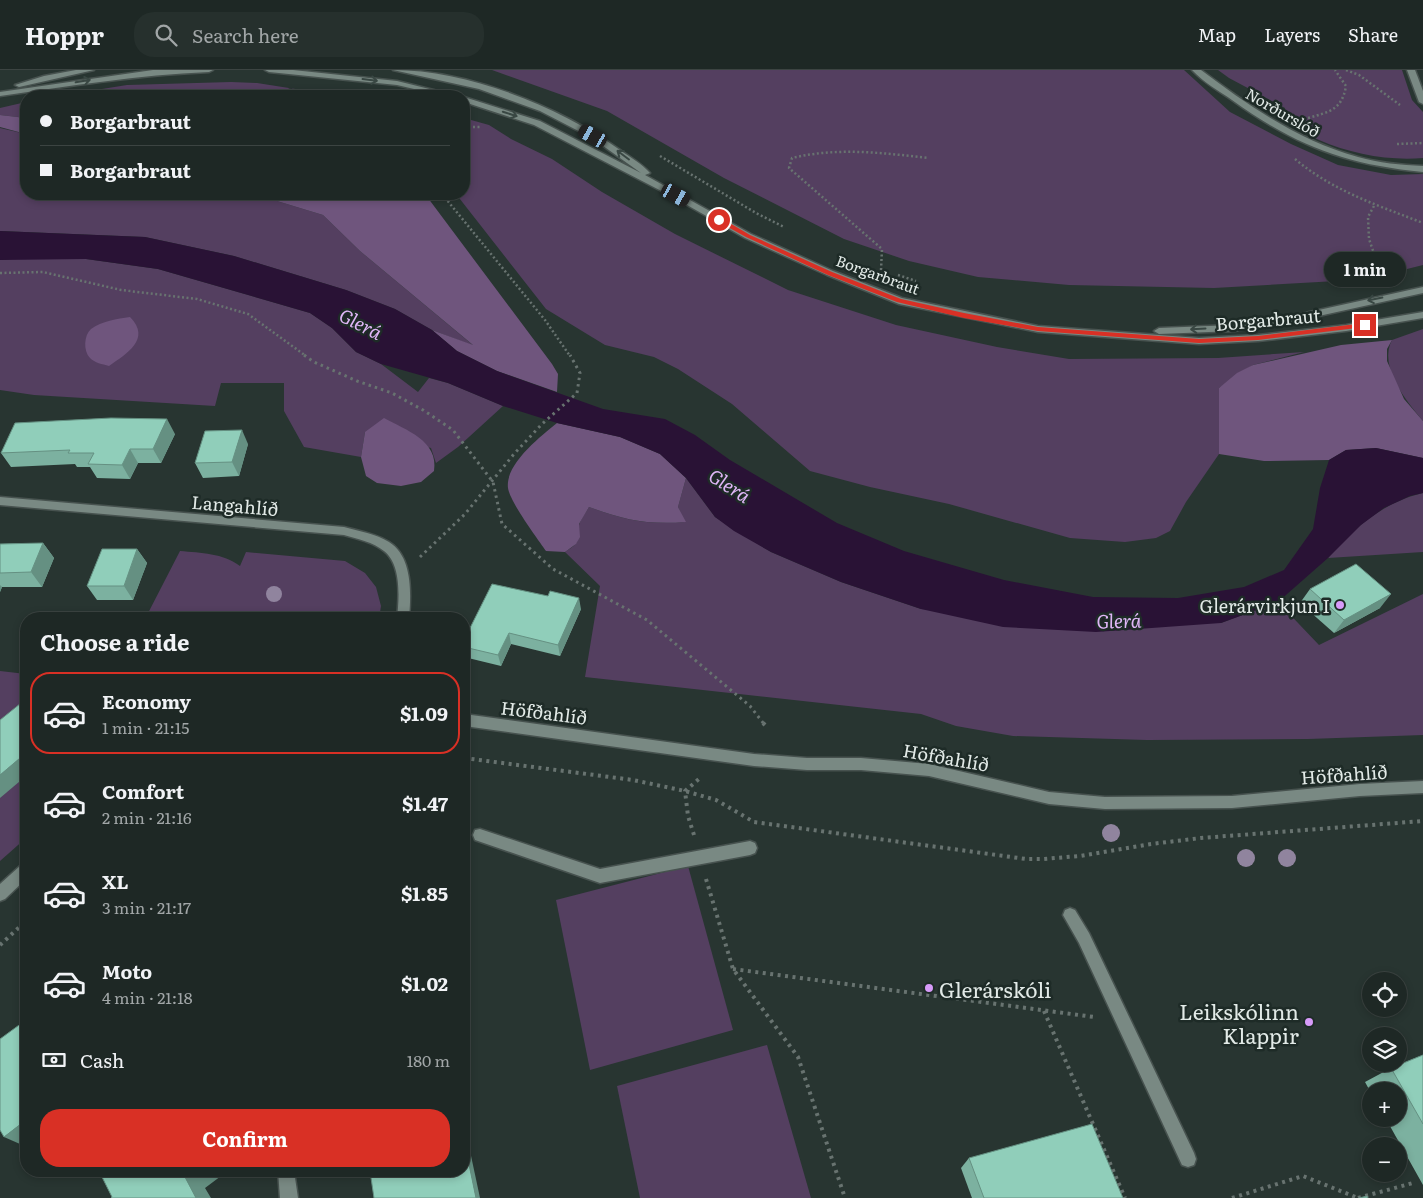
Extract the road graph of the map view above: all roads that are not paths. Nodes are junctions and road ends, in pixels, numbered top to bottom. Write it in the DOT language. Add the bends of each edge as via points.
graph roads {
  1 [pos="90,70"];
  2 [pos="209,70"];
  3 [pos="269,70"];
  4 [pos="398,70"];
  5 [pos="447,70"];
  6 [pos="1196,70"];
  7 [pos="1411,70"];
  8 [pos="388,82"];
  9 [pos="472,85"];
  10 [pos="426,90"];
  11 [pos="0,92"];
  12 [pos="470,101"];
  13 [pos="1423,102"];
  14 [pos="1423,169"];
  15 [pos="676,195"];
  16 [pos="1423,290"];
  17 [pos="1423,315"];
  18 [pos="1116,334"];
  19 [pos="0,501"];
  20 [pos="404,612"];
  21 [pos="470,721"];
  22 [pos="1423,787"];
  23 [pos="480,835"];
  24 [pos="750,848"];
  25 [pos="20,876"];
  26 [pos="0,894"];
  27 [pos="1070,916"];
  28 [pos="1188,1159"];
  29 [pos="287,1177"];
  30 [pos="289,1198"];
  1 -- 11 [label="street" via="44,78"];
  11 -- 2 [label="street, one-way" via="156,72"];
  3 -- 8 [label="street, one-way"];
  4 -- 8 [label="street"];
  4 -- 9 [label="street, Borgarbraut"];
  5 -- 9 [label="street"];
  6 -- 14 [label="street, Norðurslóð" via="1234,99 1307,144 1340,157 1397,168"];
  7 -- 13 [label="street"];
  8 -- 10 [label="street"];
  15 -- 9 [label="street, Borgarbraut, one-way" via="609,145 562,118"];
  12 -- 15 [label="street, Borgarbraut, one-way" via="537,123"];
  15 -- 18 [label="street, Borgarbraut" via="748,236 899,301 1038,329"];
  16 -- 18 [label="street, Borgarbraut, one-way" via="1287,320 1234,328"];
  17 -- 18 [label="street, Borgarbraut" via="1258,338 1199,341"];
  19 -- 20 [label="street, Langahlíð" via="344,531 376,540 395,553 406,598"];
  21 -- 22 [label="street, Höfðahlíð" via="754,760 929,770 1049,798 1105,803 1232,802"];
  23 -- 24 [label="street" via="600,876"];
  25 -- 26 [label="street"];
  27 -- 28 [label="street" via="1084,938"];
  29 -- 30 [label="street"];
}
